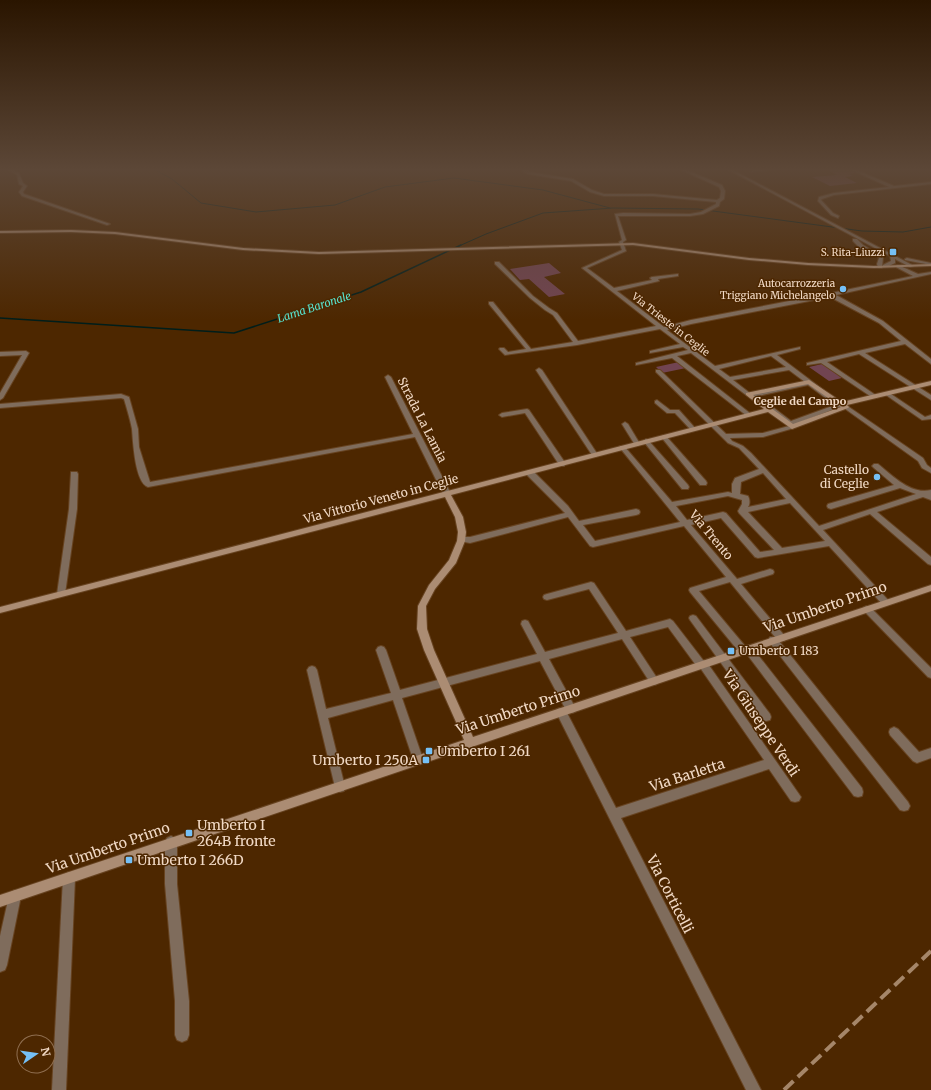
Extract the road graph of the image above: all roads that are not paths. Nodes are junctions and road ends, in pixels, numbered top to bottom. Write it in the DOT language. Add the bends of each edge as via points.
graph roads {
  1 [pos="93,219"];
  2 [pos="617,219"];
  3 [pos="824,219"];
  4 [pos="825,219"];
  5 [pos="108,224"];
  6 [pos="0,232"];
  7 [pos="855,240"];
  8 [pos="622,244"];
  9 [pos="875,246"];
  10 [pos="894,256"];
  11 [pos="497,263"];
  12 [pos="930,265"];
  13 [pos="883,266"];
  14 [pos="898,266"];
  15 [pos="912,266"];
  16 [pos="931,273"];
  17 [pos="676,274"];
  18 [pos="917,276"];
  19 [pos="613,290"];
  20 [pos="831,295"];
  21 [pos="491,303"];
  22 [pos="662,328"];
  23 [pos="905,342"];
  24 [pos="577,343"];
  25 [pos="683,344"];
  26 [pos="798,348"];
  27 [pos="502,349"];
  28 [pos="529,350"];
  29 [pos="692,351"];
  30 [pos="652,352"];
  31 [pos="861,353"];
  32 [pos="0,354"];
  33 [pos="772,354"];
  34 [pos="673,356"];
  35 [pos="822,361"];
  36 [pos="931,362"];
  37 [pos="638,364"];
  38 [pos="809,364"];
  39 [pos="714,368"];
  40 [pos="791,368"];
  41 [pos="539,370"];
  42 [pos="658,371"];
  43 [pos="388,377"];
  44 [pos="728,379"];
  45 [pos="809,382"];
  46 [pos="931,383"];
  47 [pos="915,388"];
  48 [pos="748,394"];
  49 [pos="888,394"];
  50 [pos="875,397"];
  51 [pos="0,398"];
  52 [pos="931,398"];
  53 [pos="657,402"];
  54 [pos="844,405"];
  55 [pos="0,406"];
  56 [pos="767,410"];
  57 [pos="502,415"];
  58 [pos="748,415"];
  59 [pos="931,417"];
  60 [pos="625,424"];
  61 [pos="712,424"];
  62 [pos="792,427"];
  63 [pos="693,429"];
  64 [pos="416,435"];
  65 [pos="725,436"];
  66 [pos="664,437"];
  67 [pos="646,441"];
  68 [pos="637,444"];
  69 [pos="622,447"];
  70 [pos="595,455"];
  71 [pos="562,464"];
  72 [pos="876,466"];
  73 [pos="764,470"];
  74 [pos="931,471"];
  75 [pos="529,472"];
  76 [pos="74,474"];
  77 [pos="703,483"];
  78 [pos="900,486"];
  79 [pos="685,487"];
  80 [pos="447,494"];
  81 [pos="930,495"];
  82 [pos="736,496"];
  83 [pos="791,500"];
  84 [pos="670,505"];
  85 [pos="832,506"];
  86 [pos="742,510"];
  87 [pos="871,511"];
  88 [pos="636,512"];
  89 [pos="570,514"];
  90 [pos="685,523"];
  91 [pos="577,524"];
  92 [pos="818,529"];
  93 [pos="462,539"];
  94 [pos="831,543"];
  95 [pos="780,551"];
  96 [pos="931,562"];
  97 [pos="770,572"];
  98 [pos="733,581"];
  99 [pos="931,588"];
  100 [pos="61,594"];
  101 [pos="547,597"];
  102 [pos="886,603"];
  103 [pos="867,609"];
  104 [pos="0,610"];
  105 [pos="693,618"];
  106 [pos="525,624"];
  107 [pos="624,636"];
  108 [pos="777,639"];
  109 [pos="381,650"];
  110 [pos="746,650"];
  111 [pos="723,657"];
  112 [pos="543,658"];
  113 [pos="702,664"];
  114 [pos="312,670"];
  115 [pos="931,674"];
  116 [pos="654,681"];
  117 [pos="444,683"];
  118 [pos="397,696"];
  119 [pos="566,710"];
  120 [pos="322,715"];
  121 [pos="766,717"];
  122 [pos="894,732"];
  123 [pos="470,742"];
  124 [pos="931,753"];
  125 [pos="418,759"];
  126 [pos="771,763"];
  127 [pos="340,787"];
  128 [pos="858,792"];
  129 [pos="795,797"];
  130 [pos="904,806"];
  131 [pos="613,815"];
  132 [pos="171,842"];
  133 [pos="68,878"];
  134 [pos="15,896"];
  135 [pos="0,901"];
  136 [pos="0,966"];
  137 [pos="182,1035"];
  138 [pos="59,1090"];
  139 [pos="754,1090"];
  1 -- 5 [label="street"];
  2 -- 8 [label="street" via="624,240"];
  3 -- 9 [label="street"];
  4 -- 9 [label="street"];
  6 -- 8 [label="main road" via="115,233 291,252 348,253"];
  7 -- 13 [label="street" via="881,258 879,264"];
  8 -- 13 [label="main road" via="779,262"];
  8 -- 19 [label="street, Via Trieste in Ceglie" via="625,249 621,253 584,268"];
  9 -- 10 [label="street"];
  10 -- 12 [label="street"];
  10 -- 13 [label="street" via="893,262"];
  10 -- 15 [label="street"];
  11 -- 24 [label="street" via="532,297 555,314"];
  12 -- 15 [label="main road"];
  13 -- 14 [label="main road"];
  14 -- 15 [label="main road"];
  14 -- 18 [label="street"];
  16 -- 18 [label="street"];
  17 -- 19 [label="street" via="652,278 657,280"];
  18 -- 20 [label="street"];
  19 -- 22 [label="street, Via Trieste in Ceglie"];
  20 -- 22 [label="street"];
  20 -- 23 [label="street" via="881,322"];
  21 -- 28 [label="street"];
  22 -- 24 [label="street"];
  22 -- 25 [label="street, Via Trieste in Ceglie"];
  23 -- 31 [label="street"];
  23 -- 36 [label="street"];
  24 -- 28 [label="street"];
  25 -- 29 [label="street, Via Trieste in Ceglie"];
  25 -- 30 [label="street"];
  26 -- 33 [label="street"];
  27 -- 28 [label="street" via="507,354"];
  29 -- 34 [label="street"];
  29 -- 39 [label="street, Via Trieste in Ceglie"];
  31 -- 35 [label="street"];
  31 -- 47 [label="street"];
  32 -- 51 [label="street" via="26,353"];
  33 -- 39 [label="street"];
  33 -- 40 [label="street"];
  34 -- 37 [label="street"];
  34 -- 58 [label="street"];
  35 -- 38 [label="street"];
  35 -- 50 [label="street"];
  39 -- 44 [label="street, Via Trieste in Ceglie"];
  40 -- 44 [label="street"];
  40 -- 45 [label="street"];
  41 -- 70 [label="street"];
  42 -- 61 [label="street"];
  43 -- 64 [label="street, Strada La Lamia"];
  44 -- 48 [label="street, Via Trieste in Ceglie"];
  45 -- 45 [label="street" via="840,405 790,424 753,395"];
  45 -- 48 [label="main road"];
  45 -- 54 [label="main road"];
  46 -- 47 [label="main road"];
  47 -- 49 [label="main road"];
  47 -- 52 [label="street"];
  48 -- 56 [label="main road"];
  49 -- 50 [label="main road"];
  49 -- 59 [label="street" via="924,419"];
  50 -- 54 [label="main road"];
  53 -- 63 [label="street" via="669,412 677,411"];
  54 -- 62 [label="main road"];
  54 -- 74 [label="street" via="921,460"];
  55 -- 64 [label="street" via="122,396 127,398 135,429 136,447 148,485"];
  56 -- 58 [label="main road, Via Vittorio Veneto in Ceglie"];
  56 -- 62 [label="main road"];
  57 -- 71 [label="street" via="527,411"];
  58 -- 61 [label="main road, Via Vittorio Veneto in Ceglie"];
  60 -- 68 [label="street"];
  61 -- 63 [label="main road, Via Vittorio Veneto in Ceglie"];
  61 -- 65 [label="street"];
  62 -- 65 [label="street" via="763,435"];
  63 -- 66 [label="main road, Via Vittorio Veneto in Ceglie"];
  64 -- 80 [label="street, Strada La Lamia"];
  65 -- 73 [label="street" via="730,442 741,447"];
  66 -- 67 [label="main road, Via Vittorio Veneto in Ceglie"];
  66 -- 77 [label="street"];
  67 -- 68 [label="main road, Via Vittorio Veneto in Ceglie"];
  67 -- 79 [label="street"];
  68 -- 69 [label="main road, Via Vittorio Veneto in Ceglie"];
  69 -- 70 [label="main road, Via Vittorio Veneto in Ceglie"];
  69 -- 84 [label="street, Via Trento"];
  70 -- 71 [label="main road, Via Vittorio Veneto in Ceglie"];
  71 -- 75 [label="main road, Via Vittorio Veneto in Ceglie"];
  72 -- 78 [label="street"];
  73 -- 82 [label="street" via="738,480"];
  73 -- 83 [label="street"];
  75 -- 80 [label="main road, Via Vittorio Veneto in Ceglie"];
  75 -- 89 [label="street"];
  76 -- 100 [label="street" via="73,509"];
  78 -- 81 [label="street"];
  78 -- 85 [label="street"];
  80 -- 93 [label="main road" via="462,525"];
  80 -- 100 [label="main road, Via Vittorio Veneto in Ceglie"];
  81 -- 87 [label="street"];
  82 -- 84 [label="street" via="728,494"];
  82 -- 86 [label="street" via="745,498 746,504"];
  83 -- 86 [label="street"];
  83 -- 92 [label="street"];
  84 -- 90 [label="street, Via Trento"];
  86 -- 95 [label="street"];
  87 -- 92 [label="street"];
  87 -- 96 [label="street"];
  88 -- 91 [label="street"];
  89 -- 91 [label="street"];
  89 -- 93 [label="street" via="470,540"];
  90 -- 91 [label="street" via="593,544"];
  90 -- 95 [label="street" via="722,515 758,555"];
  90 -- 98 [label="street, Via Trento"];
  92 -- 94 [label="street"];
  93 -- 117 [label="main road" via="459,550 432,587 422,606 422,629"];
  94 -- 95 [label="street"];
  94 -- 102 [label="street"];
  97 -- 98 [label="street"];
  98 -- 108 [label="street, Via Trento"];
  98 -- 110 [label="street" via="693,590"];
  99 -- 102 [label="main road, Via Umberto Primo"];
  100 -- 104 [label="main road, Via Vittorio Veneto in Ceglie"];
  101 -- 107 [label="street" via="591,585"];
  102 -- 103 [label="main road, Via Umberto Primo"];
  103 -- 108 [label="main road, Via Umberto Primo"];
  103 -- 115 [label="street"];
  105 -- 111 [label="street"];
  106 -- 112 [label="street, Via Corticelli"];
  107 -- 112 [label="street"];
  107 -- 113 [label="street, Via Giuseppe Verdi" via="670,623"];
  107 -- 116 [label="street"];
  108 -- 110 [label="main road, Via Umberto Primo"];
  108 -- 130 [label="street, Via Trento"];
  109 -- 118 [label="street"];
  110 -- 111 [label="main road, Via Umberto Primo"];
  110 -- 128 [label="street"];
  111 -- 113 [label="main road, Via Umberto Primo"];
  111 -- 121 [label="street"];
  112 -- 117 [label="street"];
  112 -- 119 [label="street, Via Corticelli"];
  113 -- 116 [label="main road, Via Umberto Primo"];
  113 -- 126 [label="street, Via Giuseppe Verdi"];
  114 -- 120 [label="street"];
  116 -- 119 [label="main road, Via Umberto Primo"];
  117 -- 118 [label="street"];
  117 -- 123 [label="main road"];
  118 -- 120 [label="street"];
  118 -- 125 [label="street"];
  119 -- 123 [label="main road, Via Umberto Primo"];
  119 -- 131 [label="street, Via Corticelli"];
  120 -- 127 [label="street"];
  122 -- 124 [label="street" via="917,758"];
  123 -- 125 [label="main road, Via Umberto Primo"];
  125 -- 127 [label="main road, Via Umberto Primo"];
  126 -- 129 [label="street, Via Giuseppe Verdi"];
  126 -- 131 [label="street, Via Barletta"];
  127 -- 132 [label="main road, Via Umberto Primo"];
  131 -- 139 [label="street, Via Corticelli"];
  132 -- 133 [label="main road, Via Umberto Primo"];
  132 -- 137 [label="street" via="171,884 182,1001"];
  133 -- 134 [label="main road, Via Umberto Primo"];
  133 -- 138 [label="street"];
  134 -- 135 [label="main road, Via Umberto Primo"];
  134 -- 136 [label="street"];
}
